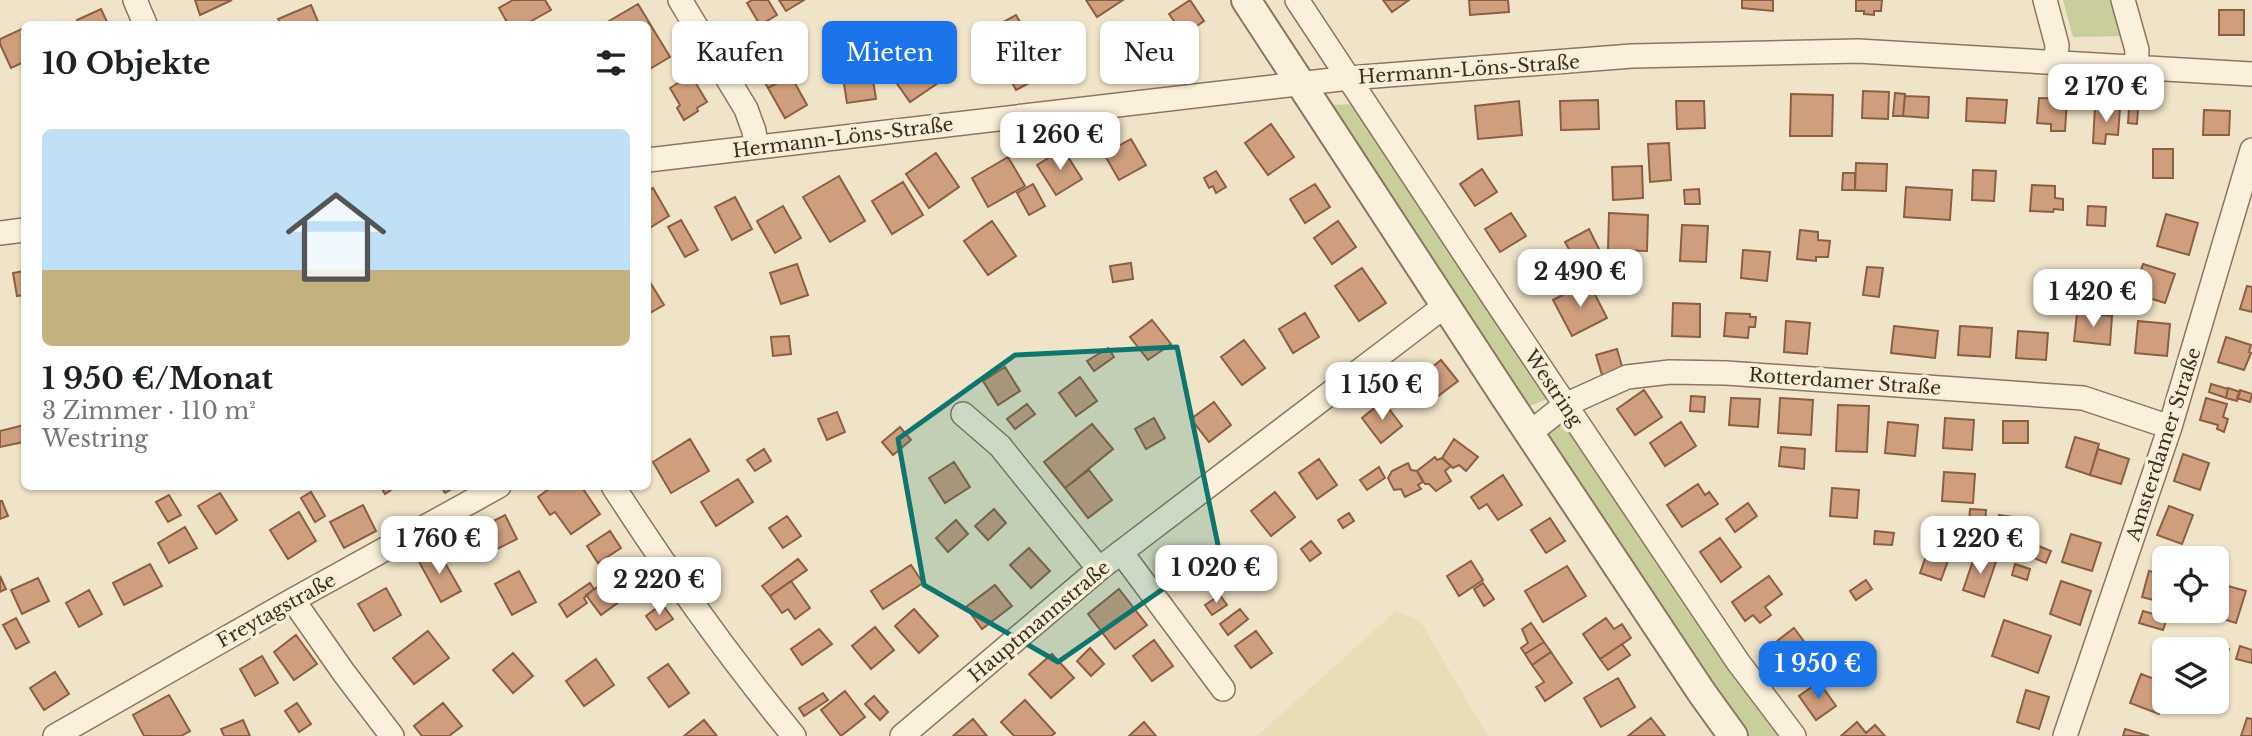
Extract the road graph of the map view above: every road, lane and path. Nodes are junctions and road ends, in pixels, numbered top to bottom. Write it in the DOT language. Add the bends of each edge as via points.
graph roads {
  1 [pos="135,0"];
  2 [pos="680,0"];
  3 [pos="1246,0"];
  4 [pos="1297,0"];
  5 [pos="2045,0"];
  6 [pos="2123,0"];
  7 [pos="144,21"];
  8 [pos="2056,62"];
  9 [pos="2136,67"];
  10 [pos="2252,75"];
  11 [pos="1349,78"];
  12 [pos="1302,83"];
  13 [pos="756,148"];
  14 [pos="2252,150"];
  15 [pos="651,160"];
  16 [pos="21,230"];
  17 [pos="0,233"];
  18 [pos="1446,305"];
  19 [pos="1565,405"];
  20 [pos="963,414"];
  21 [pos="2171,427"];
  22 [pos="1530,433"];
  23 [pos="492,490"];
  24 [pos="616,490"];
  25 [pos="1121,552"];
  26 [pos="1098,569"];
  27 [pos="293,600"];
  28 [pos="1223,688"];
  29 [pos="55,736"];
  30 [pos="392,736"];
  31 [pos="794,736"];
  32 [pos="902,736"];
  33 [pos="1733,736"];
  34 [pos="1794,736"];
  35 [pos="2065,736"];
  1 -- 7 [label="street"];
  2 -- 13 [label="street" via="746,109"];
  3 -- 12 [label="street"];
  4 -- 11 [label="street, Westring"];
  5 -- 8 [label="street" via="2057,45"];
  6 -- 9 [label="street" via="2137,50"];
  8 -- 9 [label="street, Hermann-Löns-Straße"];
  8 -- 11 [label="street, Hermann-Löns-Straße" via="1858,51 1759,52 1632,56"];
  9 -- 10 [label="street, Hermann-Löns-Straße"];
  11 -- 12 [label="street, Hermann-Löns-Straße"];
  11 -- 19 [label="street, Westring"];
  12 -- 13 [label="street, Hermann-Löns-Straße"];
  12 -- 18 [label="street"];
  13 -- 15 [label="street, Hermann-Löns-Straße"];
  14 -- 21 [label="street, Amsterdamer Straße"];
  16 -- 17 [label="street"];
  18 -- 22 [label="street"];
  18 -- 25 [label="street, Hauptmannstraße"];
  19 -- 21 [label="street, Rotterdamer Straße" via="1627,377 1726,373 2083,398"];
  19 -- 22 [label="street, Rotterdamer Straße"];
  19 -- 34 [label="street, Westring" via="1738,662"];
  20 -- 26 [label="street" via="1000,446"];
  21 -- 35 [label="street, Amsterdamer Straße"];
  22 -- 33 [label="street"];
  23 -- 27 [label="street, Freytagstraße"];
  24 -- 31 [label="street" via="726,650"];
  25 -- 26 [label="street, Hauptmannstraße"];
  25 -- 28 [label="street"];
  26 -- 32 [label="street, Hauptmannstraße"];
  27 -- 29 [label="street, Freytagstraße"];
  27 -- 30 [label="street"];
}
